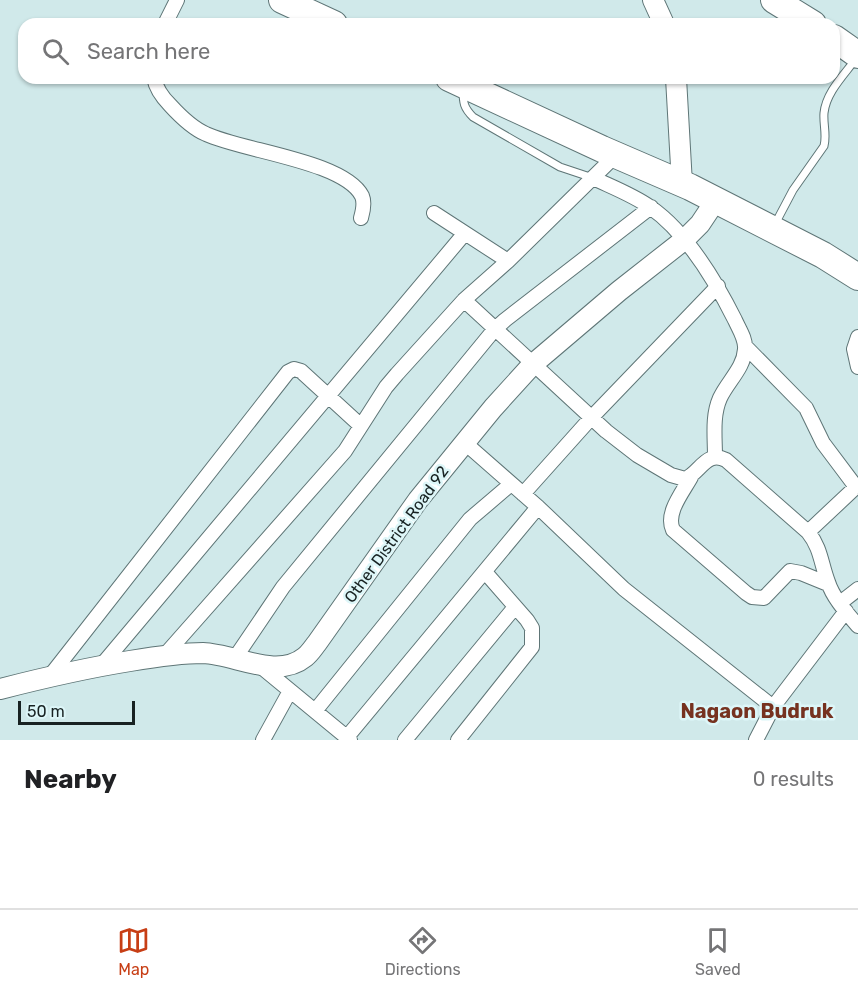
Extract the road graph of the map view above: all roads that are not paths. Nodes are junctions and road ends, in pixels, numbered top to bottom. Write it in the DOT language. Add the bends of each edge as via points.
graph roads {
  1 [pos="177,0"];
  2 [pos="282,0"];
  3 [pos="653,0"];
  4 [pos="774,0"];
  5 [pos="168,18"];
  6 [pos="321,18"];
  7 [pos="661,18"];
  8 [pos="803,18"];
  9 [pos="840,42"];
  10 [pos="858,55"];
  11 [pos="840,80"];
  12 [pos="157,84"];
  13 [pos="457,84"];
  14 [pos="462,84"];
  15 [pos="676,84"];
  16 [pos="837,84"];
  17 [pos="616,155"];
  18 [pos="593,178"];
  19 [pos="682,184"];
  20 [pos="716,200"];
  21 [pos="651,207"];
  22 [pos="434,213"];
  23 [pos="361,218"];
  24 [pos="773,230"];
  25 [pos="465,233"];
  26 [pos="684,240"];
  27 [pos="508,261"];
  28 [pos="858,277"];
  29 [pos="718,286"];
  30 [pos="464,300"];
  31 [pos="494,330"];
  32 [pos="858,337"];
  33 [pos="746,347"];
  34 [pos="532,365"];
  35 [pos="858,367"];
  36 [pos="327,396"];
  37 [pos="591,418"];
  38 [pos="362,426"];
  39 [pos="465,443"];
  40 [pos="715,457"];
  41 [pos="691,477"];
  42 [pos="511,484"];
  43 [pos="857,486"];
  44 [pos="523,494"];
  45 [pos="538,507"];
  46 [pos="808,532"];
  47 [pos="485,572"];
  48 [pos="828,584"];
  49 [pos="858,589"];
  50 [pos="515,606"];
  51 [pos="843,607"];
  52 [pos="858,626"];
  53 [pos="164,656"];
  54 [pos="235,658"];
  55 [pos="258,664"];
  56 [pos="101,666"];
  57 [pos="50,676"];
  58 [pos="0,689"];
  59 [pos="290,691"];
  60 [pos="773,707"];
  61 [pos="315,711"];
  62 [pos="349,739"];
  63 [pos="263,740"];
  64 [pos="405,740"];
  65 [pos="458,740"];
  66 [pos="756,740"];
  1 -- 5 [label="street"];
  2 -- 6 [label="highway"];
  3 -- 7 [label="street"];
  4 -- 8 [label="highway"];
  9 -- 10 [label="highway"];
  10 -- 11 [label="lane"];
  12 -- 23 [label="street" via="165,100 204,133 304,162 350,183 363,198"];
  13 -- 18 [label="lane" via="466,110 473,117 560,167"];
  14 -- 17 [label="highway"];
  15 -- 19 [label="street"];
  16 -- 24 [label="lane" via="828,97 824,146 793,190"];
  17 -- 18 [label="street"];
  17 -- 19 [label="highway"];
  18 -- 21 [label="street"];
  18 -- 27 [label="street"];
  19 -- 20 [label="highway"];
  20 -- 24 [label="highway"];
  20 -- 26 [label="street, Other District Road 92"];
  21 -- 26 [label="street"];
  21 -- 31 [label="street"];
  22 -- 25 [label="street"];
  24 -- 28 [label="highway"];
  25 -- 27 [label="street"];
  25 -- 36 [label="street"];
  26 -- 29 [label="street"];
  26 -- 34 [label="street, Other District Road 92"];
  27 -- 30 [label="street"];
  29 -- 33 [label="street"];
  29 -- 37 [label="street"];
  30 -- 31 [label="street"];
  30 -- 38 [label="street" via="386,387"];
  31 -- 34 [label="street"];
  31 -- 54 [label="street" via="283,587"];
  32 -- 35 [label="street" via="854,349"];
  33 -- 40 [label="street" via="740,367 717,407"];
  33 -- 43 [label="street" via="806,408 823,442"];
  34 -- 37 [label="street"];
  34 -- 39 [label="street, Other District Road 92"];
  36 -- 38 [label="street"];
  36 -- 56 [label="street"];
  36 -- 57 [label="street" via="301,371 288,372"];
  37 -- 41 [label="street" via="637,455 678,479"];
  37 -- 44 [label="street"];
  38 -- 53 [label="street" via="331,467"];
  39 -- 42 [label="street"];
  39 -- 55 [label="street, Other District Road 92" via="418,500 305,657 292,665"];
  40 -- 41 [label="street" via="705,461"];
  40 -- 46 [label="street" via="726,460"];
  41 -- 48 [label="street" via="671,513 670,525 746,593 764,598 790,572"];
  42 -- 44 [label="street"];
  42 -- 61 [label="street" via="470,519"];
  43 -- 46 [label="street"];
  44 -- 45 [label="street"];
  45 -- 47 [label="street"];
  45 -- 60 [label="street" via="624,589"];
  46 -- 48 [label="street" via="818,547"];
  47 -- 50 [label="street"];
  47 -- 62 [label="street"];
  48 -- 51 [label="street"];
  49 -- 51 [label="street"];
  50 -- 64 [label="street"];
  50 -- 65 [label="street" via="532,628 532,647"];
  51 -- 52 [label="street"];
  51 -- 60 [label="street"];
  53 -- 54 [label="street, Other District Road 92" via="204,653"];
  53 -- 56 [label="street, Other District Road 92"];
  54 -- 55 [label="street, Other District Road 92"];
  55 -- 59 [label="street"];
  56 -- 57 [label="street, Other District Road 92"];
  57 -- 58 [label="street, Other District Road 92"];
  59 -- 61 [label="street"];
  59 -- 63 [label="street"];
  60 -- 66 [label="street"];
  61 -- 62 [label="street"];
}
